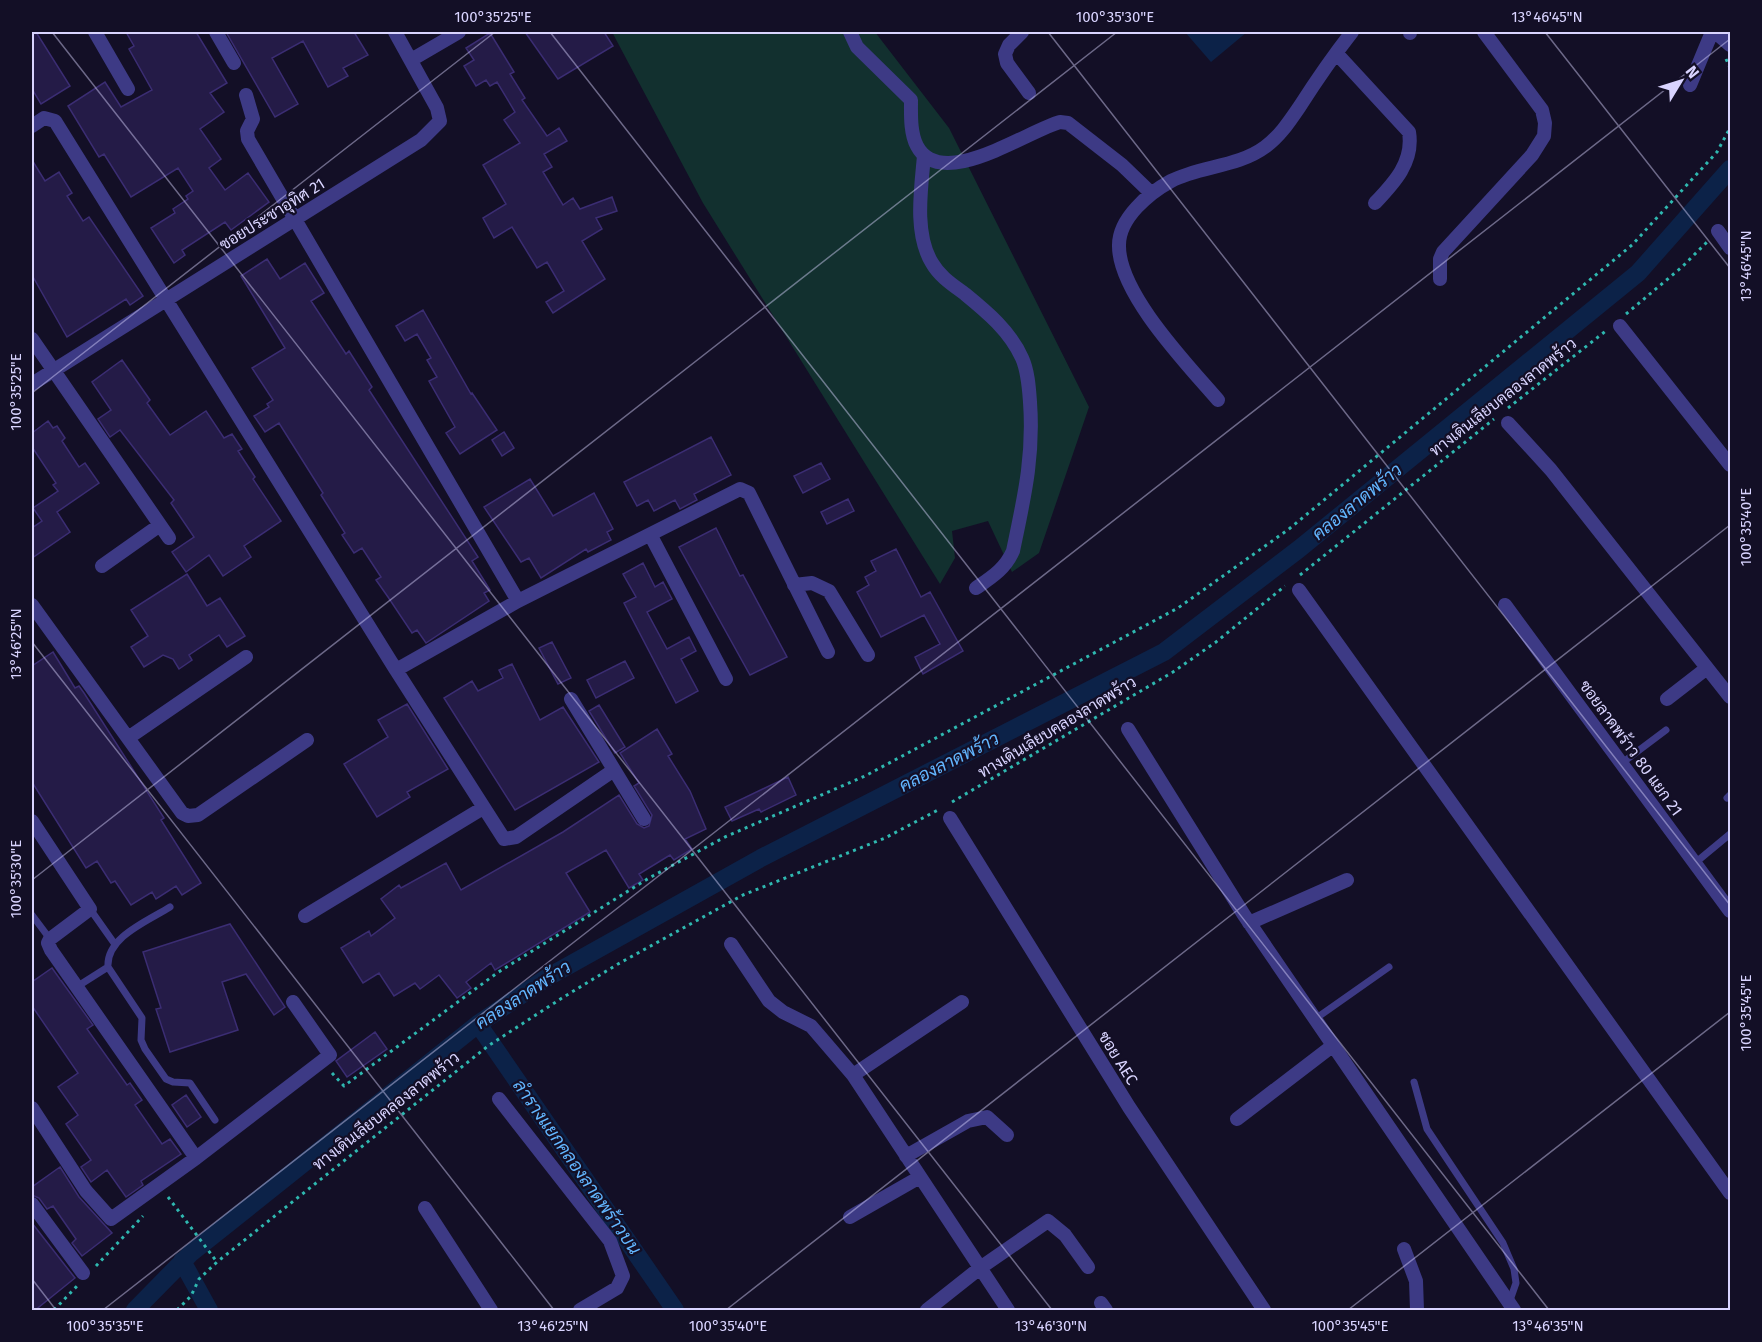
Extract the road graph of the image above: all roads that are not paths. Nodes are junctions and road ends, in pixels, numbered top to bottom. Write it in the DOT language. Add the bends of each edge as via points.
graph roads {
  1 [pos="94,32"];
  2 [pos="216,32"];
  3 [pos="395,32"];
  4 [pos="459,32"];
  5 [pos="850,32"];
  6 [pos="1022,32"];
  7 [pos="1352,32"];
  8 [pos="1484,32"];
  9 [pos="1714,32"];
  10 [pos="1731,45"];
  11 [pos="1337,54"];
  12 [pos="411,60"];
  13 [pos="234,63"];
  14 [pos="1690,85"];
  15 [pos="128,89"];
  16 [pos="1029,93"];
  17 [pos="246,95"];
  18 [pos="32,126"];
  19 [pos="924,156"];
  20 [pos="1151,193"];
  21 [pos="1375,203"];
  22 [pos="296,219"];
  23 [pos="1718,231"];
  24 [pos="1731,248"];
  25 [pos="1440,279"];
  26 [pos="165,299"];
  27 [pos="1619,322"];
  28 [pos="32,339"];
  29 [pos="52,371"];
  30 [pos="32,384"];
  31 [pos="1218,400"];
  32 [pos="1502,417"];
  33 [pos="1731,465"];
  34 [pos="160,525"];
  35 [pos="651,536"];
  36 [pos="169,538"];
  37 [pos="102,566"];
  38 [pos="794,585"];
  39 [pos="1295,586"];
  40 [pos="976,588"];
  41 [pos="518,601"];
  42 [pos="32,605"];
  43 [pos="1505,605"];
  44 [pos="828,652"];
  45 [pos="868,655"];
  46 [pos="246,657"];
  47 [pos="1707,668"];
  48 [pos="396,670"];
  49 [pos="726,678"];
  50 [pos="1731,697"];
  51 [pos="571,699"];
  52 [pos="1667,699"];
  53 [pos="1128,729"];
  54 [pos="1666,730"];
  55 [pos="129,738"];
  56 [pos="307,740"];
  57 [pos="1622,763"];
  58 [pos="614,770"];
  59 [pos="483,808"];
  60 [pos="950,818"];
  61 [pos="644,819"];
  62 [pos="32,821"];
  63 [pos="1731,834"];
  64 [pos="1695,863"];
  65 [pos="1347,880"];
  66 [pos="170,907"];
  67 [pos="90,909"];
  68 [pos="1731,911"];
  69 [pos="32,915"];
  70 [pos="305,916"];
  71 [pos="1249,922"];
  72 [pos="50,939"];
  73 [pos="114,943"];
  74 [pos="730,944"];
  75 [pos="108,967"];
  76 [pos="1389,967"];
  77 [pos="78,986"];
  78 [pos="293,1002"];
  79 [pos="962,1002"];
  80 [pos="1313,1020"];
  81 [pos="1331,1047"];
  82 [pos="853,1075"];
  83 [pos="1414,1082"];
  84 [pos="499,1099"];
  85 [pos="32,1108"];
  86 [pos="1237,1119"];
  87 [pos="215,1120"];
  88 [pos="1007,1135"];
  89 [pos="906,1156"];
  90 [pos="196,1158"];
  91 [pos="920,1177"];
  92 [pos="1731,1193"];
  93 [pos="32,1204"];
  94 [pos="425,1208"];
  95 [pos="850,1217"];
  96 [pos="1404,1249"];
  97 [pos="1088,1267"];
  98 [pos="980,1268"];
  99 [pos="84,1276"];
  100 [pos="1512,1307"];
  101 [pos="491,1311"];
  102 [pos="580,1311"];
  103 [pos="927,1311"];
  104 [pos="1008,1311"];
  105 [pos="1264,1311"];
  106 [pos="1417,1311"];
  1 -- 15 [label="street"];
  2 -- 13 [label="street"];
  3 -- 12 [label="street, ซอยประชาอุทิศ 21"];
  4 -- 12 [label="street"];
  5 -- 19 [label="street" via="858,47 911,100 913,134"];
  6 -- 16 [label="street" via="1005,54 1007,63"];
  7 -- 11 [label="street"];
  8 -- 25 [label="street" via="1542,110 1544,136 1532,155 1443,252"];
  9 -- 10 [label="street"];
  9 -- 14 [label="street"];
  11 -- 20 [label="street" via="1279,136 1262,149 1173,180"];
  11 -- 21 [label="street" via="1409,132 1411,142 1402,170"];
  12 -- 22 [label="street, ซอยประชาอุทิศ 21" via="440,121 421,140"];
  17 -- 22 [label="street" via="253,119 248,139"];
  18 -- 26 [label="street" via="44,118 56,121"];
  19 -- 20 [label="street" via="947,162 972,160 1060,122 1068,123"];
  19 -- 40 [label="street" via="921,218 924,244 932,263 1012,339 1023,360 1029,386 1033,440 1013,551 999,572"];
  20 -- 31 [label="street" via="1123,228 1118,243 1120,259 1147,314"];
  22 -- 26 [label="street, ซอยประชาอุทิศ 21"];
  22 -- 41 [label="street"];
  23 -- 24 [label="street"];
  26 -- 29 [label="street, ซอยประชาอุทิศ 21"];
  26 -- 48 [label="street"];
  27 -- 33 [label="street"];
  28 -- 29 [label="street"];
  29 -- 30 [label="street, ซอยประชาอุทิศ 21"];
  29 -- 34 [label="street"];
  32 -- 47 [label="street" via="1551,470"];
  34 -- 36 [label="street"];
  34 -- 37 [label="street"];
  35 -- 38 [label="street" via="735,491 745,490"];
  35 -- 41 [label="street"];
  35 -- 49 [label="street"];
  38 -- 44 [label="street"];
  38 -- 45 [label="street" via="812,584 829,591"];
  39 -- 92 [label="street"];
  41 -- 48 [label="street"];
  42 -- 55 [label="street"];
  43 -- 57 [label="street, ซอยลาดพร้าว 80 แยก 21"];
  46 -- 55 [label="street"];
  47 -- 50 [label="street"];
  47 -- 52 [label="street"];
  48 -- 59 [label="street"];
  51 -- 58 [label="street"];
  53 -- 71 [label="street"];
  54 -- 57 [label="lane"];
  55 -- 56 [label="street" via="182,813 192,817"];
  57 -- 64 [label="street, ซอยลาดพร้าว 80 แยก 21"];
  58 -- 59 [label="street" via="512,839 500,835"];
  58 -- 61 [label="street"];
  59 -- 70 [label="street"];
  60 -- 105 [label="street, ซอย AEC" via="1129,1107"];
  62 -- 67 [label="street"];
  63 -- 64 [label="lane"];
  64 -- 68 [label="street, ซอยลาดพร้าว 80 แยก 21"];
  65 -- 71 [label="street"];
  66 -- 73 [label="lane"];
  67 -- 72 [label="street"];
  67 -- 73 [label="lane"];
  69 -- 72 [label="lane"];
  71 -- 80 [label="street"];
  72 -- 77 [label="street" via="51,950"];
  73 -- 75 [label="lane" via="108,954"];
  74 -- 82 [label="street" via="769,1001 811,1026"];
  75 -- 77 [label="lane"];
  75 -- 87 [label="lane" via="142,1018 145,1049 166,1079 190,1083"];
  76 -- 80 [label="lane"];
  77 -- 90 [label="street"];
  78 -- 90 [label="street" via="330,1055"];
  79 -- 82 [label="street"];
  80 -- 81 [label="street"];
  81 -- 86 [label="street"];
  81 -- 100 [label="street"];
  82 -- 89 [label="street"];
  83 -- 100 [label="lane" via="1427,1129 1503,1243 1516,1282"];
  84 -- 102 [label="street" via="610,1241 623,1276 617,1288"];
  85 -- 90 [label="street" via="86,1191 111,1219"];
  88 -- 89 [label="street" via="987,1117 968,1121"];
  89 -- 91 [label="street"];
  91 -- 95 [label="street"];
  91 -- 98 [label="street"];
  93 -- 99 [label="street"];
  94 -- 101 [label="street"];
  96 -- 106 [label="street" via="1416,1281"];
  97 -- 98 [label="street" via="1065,1235 1048,1221"];
  98 -- 103 [label="street"];
  98 -- 104 [label="street"];
}
